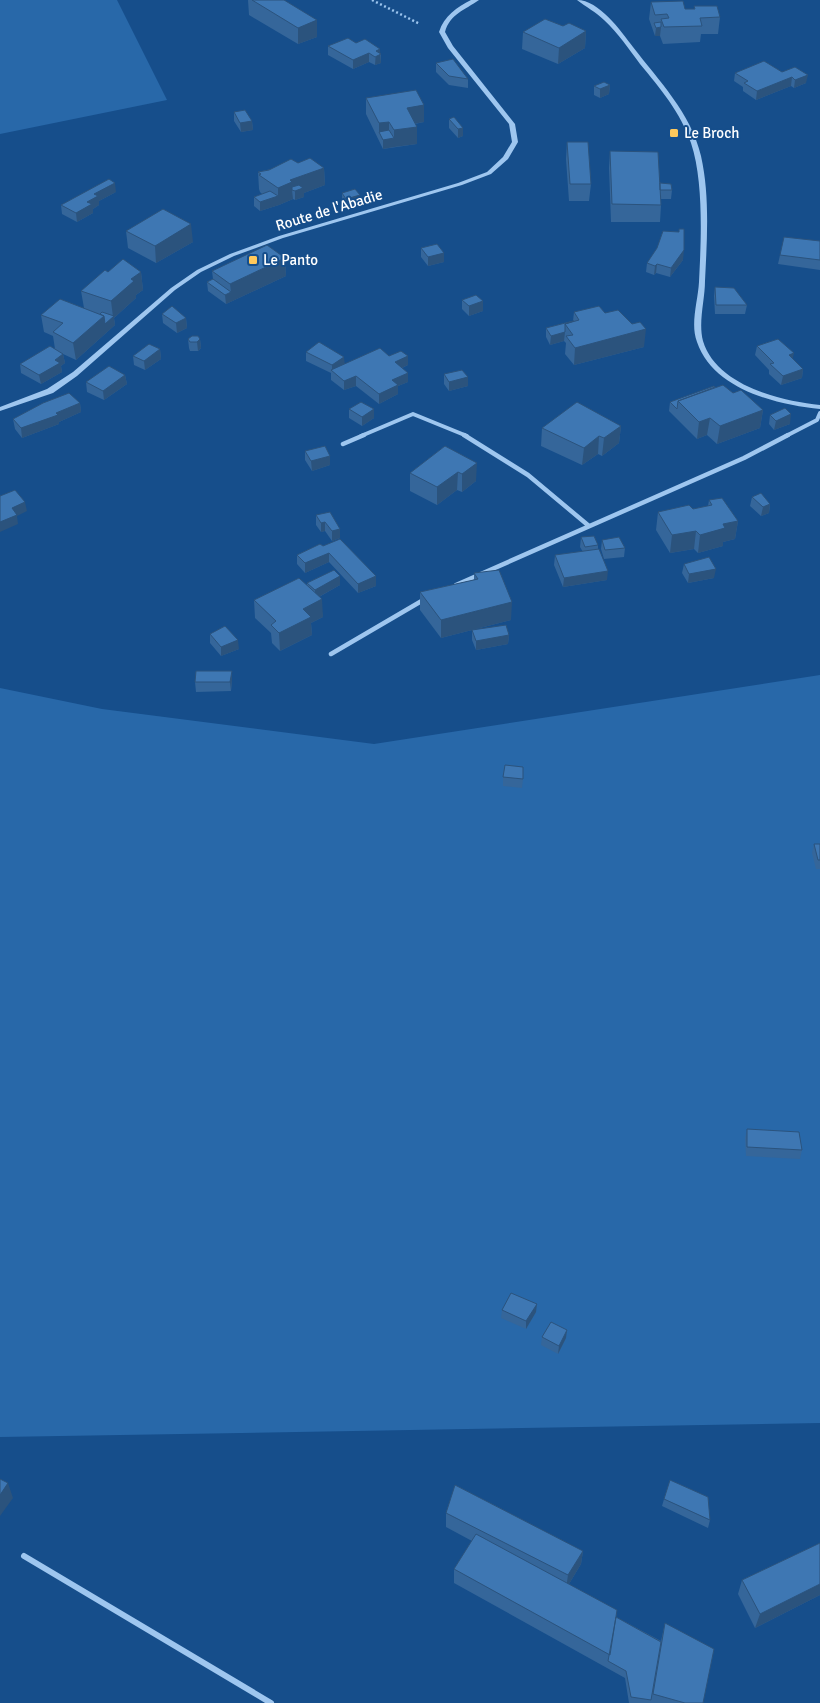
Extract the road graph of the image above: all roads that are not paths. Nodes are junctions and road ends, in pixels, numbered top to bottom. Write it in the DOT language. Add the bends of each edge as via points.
graph roads {
  1 [pos="476,0"];
  2 [pos="580,0"];
  3 [pos="820,407"];
  4 [pos="0,409"];
  5 [pos="820,413"];
  6 [pos="343,444"];
  7 [pos="590,526"];
  8 [pos="451,588"];
  9 [pos="433,596"];
  10 [pos="331,654"];
  11 [pos="24,1556"];
  12 [pos="271,1703"];
  1 -- 4 [label="street, Route de l'Abadie" via="455,12 442,32 450,47 512,124 515,142 506,158 489,173 232,255 199,271 173,289 50,391"];
  2 -- 3 [label="street" via="601,13 619,33 677,109 698,155 702,182 699,330 709,360 730,379 747,388 783,401"];
  5 -- 7 [label="street" via="816,420 744,458"];
  6 -- 7 [label="street" via="413,414 442,423 513,463"];
  7 -- 8 [label="street"];
  9 -- 10 [label="street"];
  11 -- 12 [label="street"];
}
